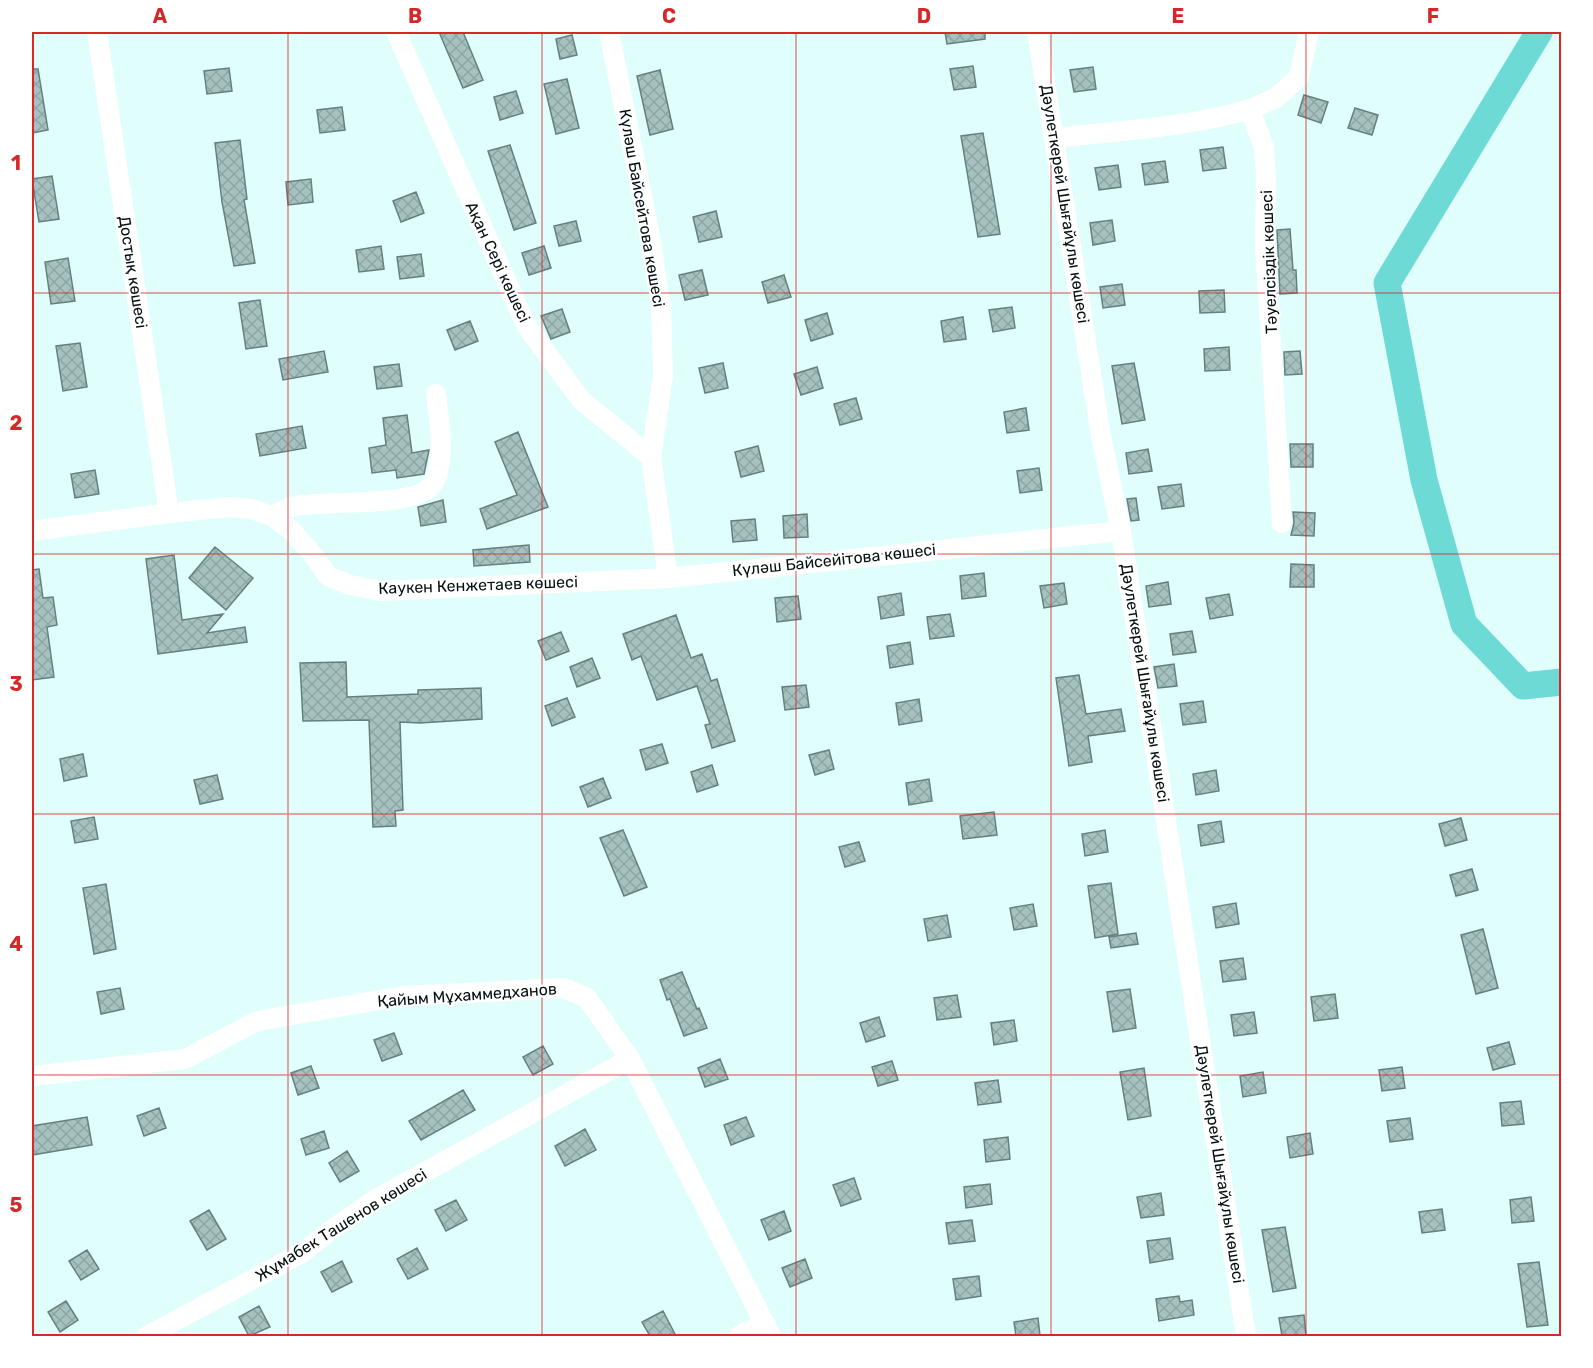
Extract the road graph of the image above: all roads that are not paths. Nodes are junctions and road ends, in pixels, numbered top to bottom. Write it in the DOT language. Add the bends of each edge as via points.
graph roads {
  1 [pos="97,32"];
  2 [pos="396,32"];
  3 [pos="609,32"];
  4 [pos="1037,32"];
  5 [pos="1309,32"];
  6 [pos="1250,110"];
  7 [pos="1055,138"];
  8 [pos="436,394"];
  9 [pos="651,457"];
  10 [pos="169,513"];
  11 [pos="272,516"];
  12 [pos="1282,524"];
  13 [pos="32,531"];
  14 [pos="1121,531"];
  15 [pos="668,578"];
  16 [pos="630,1059"];
  17 [pos="32,1076"];
  18 [pos="768,1330"];
  19 [pos="147,1336"];
  20 [pos="739,1336"];
  21 [pos="1246,1336"];
  1 -- 10 [label="street, Достық көшесі"];
  2 -- 9 [label="street, Ақан Сері көшесі" via="526,325 581,400"];
  3 -- 9 [label="street, Күләш Байсейтова көшесі" via="661,307 663,376"];
  4 -- 7 [label="street, Дәулеткерей Шығайұлы көшесі"];
  5 -- 6 [label="street" via="1299,77 1276,98"];
  6 -- 7 [label="street"];
  6 -- 12 [label="street, Тәуелсіздік көшесі" via="1264,148 1265,246"];
  7 -- 14 [label="street, Дәулеткерей Шығайұлы көшесі" via="1101,436"];
  8 -- 11 [label="street" via="440,445 434,483 429,490 393,500 296,506"];
  9 -- 15 [label="street"];
  10 -- 11 [label="street, Каукен Кенжетаев көшесі" via="230,507"];
  10 -- 13 [label="street, Каукен Кенжетаев көшесі"];
  11 -- 15 [label="street, Каукен Кенжетаев көшесі" via="292,531 328,576 381,591"];
  14 -- 15 [label="street, Күләш Байсейітова көшесі"];
  14 -- 21 [label="street, Дәулеткерей Шығайұлы көшесі"];
  16 -- 17 [label="street, Қайым Мұхаммедханов" via="587,998 564,988 402,996 257,1022 185,1059"];
  16 -- 18 [label="street"];
  16 -- 19 [label="street, Жұмабек Ташенов көшесі" via="376,1199 302,1252"];
  18 -- 20 [label="street"];
}
